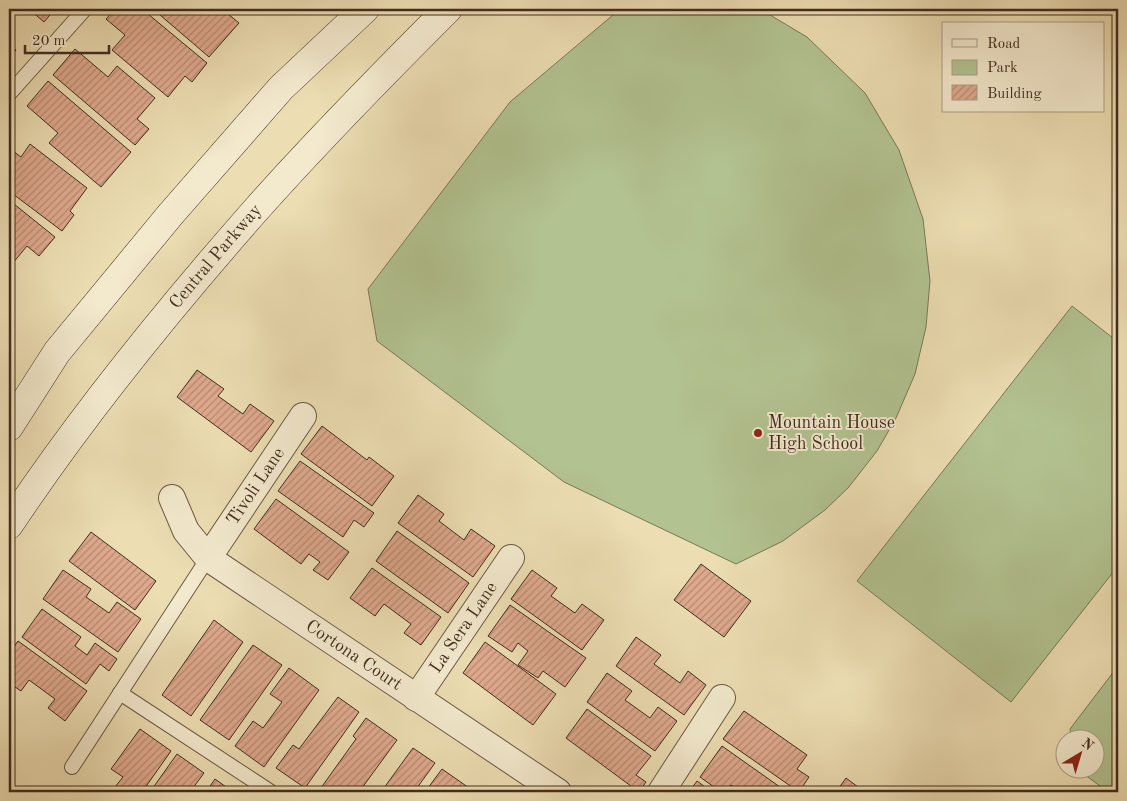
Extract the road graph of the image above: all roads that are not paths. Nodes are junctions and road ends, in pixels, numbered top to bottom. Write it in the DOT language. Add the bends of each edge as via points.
graph roads {
  1 [pos="85,9"];
  2 [pos="365,9"];
  3 [pos="448,9"];
  4 [pos="9,94"];
  5 [pos="303,416"];
  6 [pos="9,427"];
  7 [pos="172,498"];
  8 [pos="9,525"];
  9 [pos="208,558"];
  10 [pos="511,558"];
  11 [pos="120,693"];
  12 [pos="416,698"];
  13 [pos="722,698"];
  14 [pos="72,767"];
  15 [pos="271,792"];
  16 [pos="558,792"];
  17 [pos="661,792"];
  1 -- 4 [label="lane"];
  2 -- 6 [label="main road" via="281,88 170,215 57,352"];
  3 -- 8 [label="main road, Central Parkway" via="255,211 170,310 94,407"];
  5 -- 9 [label="street, Tivoli Lane"];
  7 -- 9 [label="street, Cortona Court" via="186,531"];
  9 -- 11 [label="lane"];
  9 -- 12 [label="street, Cortona Court"];
  10 -- 12 [label="street, La Sera Lane"];
  11 -- 14 [label="lane"];
  11 -- 15 [label="lane"];
  12 -- 16 [label="street, Cortona Court"];
  13 -- 17 [label="street"];
}
